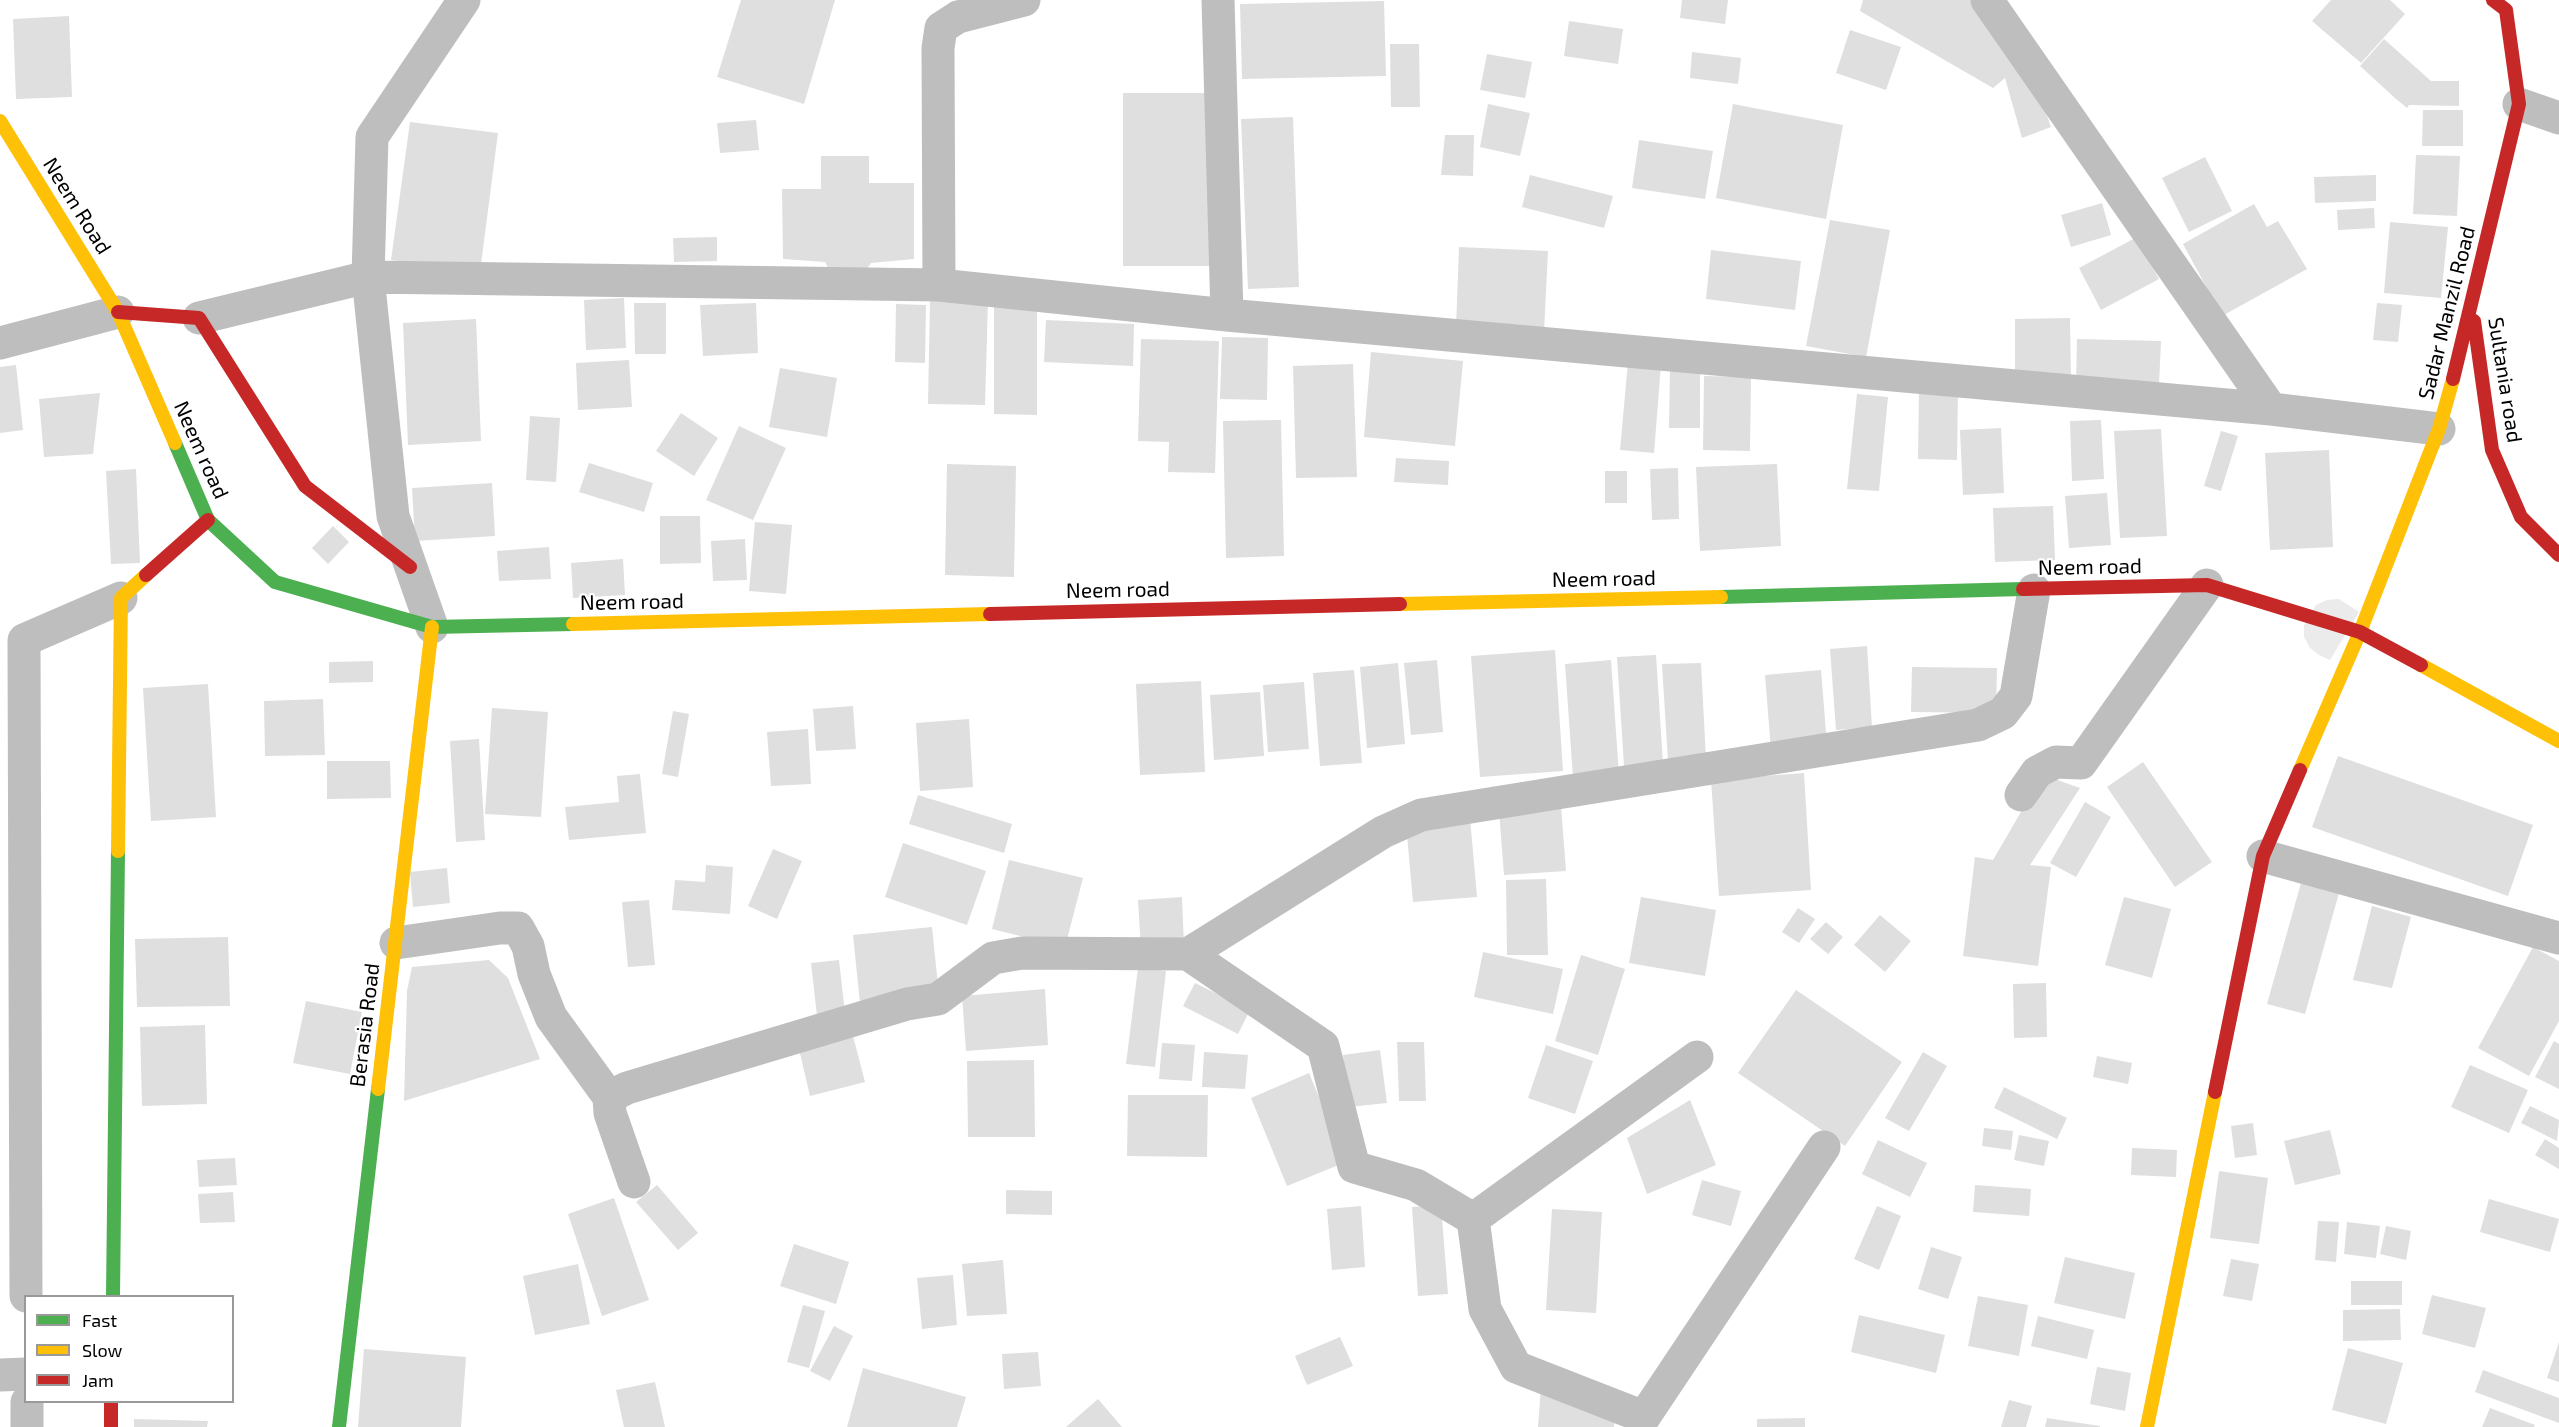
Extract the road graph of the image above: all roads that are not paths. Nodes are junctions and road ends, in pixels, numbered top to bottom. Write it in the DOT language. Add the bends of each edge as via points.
graph roads {
  1 [pos="464,0"];
  2 [pos="1024,0"];
  3 [pos="1218,0"];
  4 [pos="1987,0"];
  5 [pos="2493,0"];
  6 [pos="2519,104"];
  7 [pos="2559,118"];
  8 [pos="0,121"];
  9 [pos="368,277"];
  10 [pos="939,285"];
  11 [pos="2471,299"];
  12 [pos="118,312"];
  13 [pos="1227,315"];
  14 [pos="199,318"];
  15 [pos="0,344"];
  16 [pos="2271,409"];
  17 [pos="2439,429"];
  18 [pos="208,520"];
  19 [pos="2559,555"];
  20 [pos="410,567"];
  21 [pos="2207,585"];
  22 [pos="2034,590"];
  23 [pos="121,598"];
  24 [pos="432,627"];
  25 [pos="2360,632"];
  26 [pos="2559,741"];
  27 [pos="2021,795"];
  28 [pos="2263,856"];
  29 [pos="2559,938"];
  30 [pos="396,943"];
  31 [pos="1188,954"];
  32 [pos="1697,1057"];
  33 [pos="609,1097"];
  34 [pos="1824,1147"];
  35 [pos="634,1182"];
  36 [pos="1473,1219"];
  37 [pos="26,1295"];
  38 [pos="112,1295"];
  39 [pos="24,1374"];
  40 [pos="0,1375"];
  41 [pos="27,1403"];
  42 [pos="111,1403"];
  43 [pos="1652,1422"];
  44 [pos="27,1427"];
  45 [pos="111,1427"];
  46 [pos="339,1427"];
  47 [pos="2146,1427"];
  1 -- 9 [label="street" via="372,137"];
  2 -- 10 [label="street" via="958,17 941,28"];
  3 -- 13 [label="street"];
  4 -- 16 [label="street"];
  5 -- 6 [label="main road, Sadar Manzil Road" via="2505,10"];
  6 -- 7 [label="street"];
  6 -- 11 [label="main road, Sadar Manzil Road"];
  8 -- 12 [label="main road, Neem Road"];
  9 -- 10 [label="street"];
  9 -- 14 [label="street"];
  9 -- 20 [label="street" via="393,516"];
  10 -- 13 [label="street"];
  11 -- 17 [label="main road, Sadar Manzil Road"];
  11 -- 19 [label="main road, Sultania road" via="2492,450 2521,517"];
  12 -- 14 [label="main road"];
  12 -- 15 [label="street"];
  12 -- 18 [label="main road, Neem road"];
  13 -- 16 [label="street"];
  14 -- 20 [label="main road" via="305,486"];
  16 -- 17 [label="street"];
  17 -- 25 [label="main road, Sadar Manzil Road"];
  18 -- 23 [label="main road"];
  18 -- 24 [label="main road, Neem road" via="275,582"];
  20 -- 24 [label="street"];
  21 -- 22 [label="main road, Neem road"];
  21 -- 25 [label="main road, Neem road"];
  21 -- 27 [label="street" via="2081,763 2056,762 2037,772"];
  22 -- 24 [label="main road, Neem road"];
  22 -- 31 [label="street" via="2016,696 2003,713 1978,725 1421,815 1383,832"];
  23 -- 37 [label="street" via="24,640"];
  23 -- 38 [label="main road"];
  24 -- 30 [label="main road, Berasia Road"];
  25 -- 26 [label="main road"];
  25 -- 28 [label="main road, Sadar Manzil Road"];
  28 -- 29 [label="street"];
  28 -- 47 [label="main road, Sadar Manzil Road"];
  30 -- 33 [label="street" via="518,928 528,946 551,1017"];
  30 -- 46 [label="main road, Berasia Road"];
  31 -- 33 [label="street" via="1022,953 993,958 938,999 907,1004 627,1088"];
  31 -- 36 [label="street" via="1323,1046 1354,1167 1416,1185"];
  32 -- 36 [label="street"];
  33 -- 35 [label="street" via="610,1113"];
  34 -- 43 [label="street"];
  36 -- 43 [label="street" via="1485,1309 1516,1367"];
  39 -- 40 [label="street"];
  41 -- 44 [label="street"];
  42 -- 45 [label="main road"];
}
